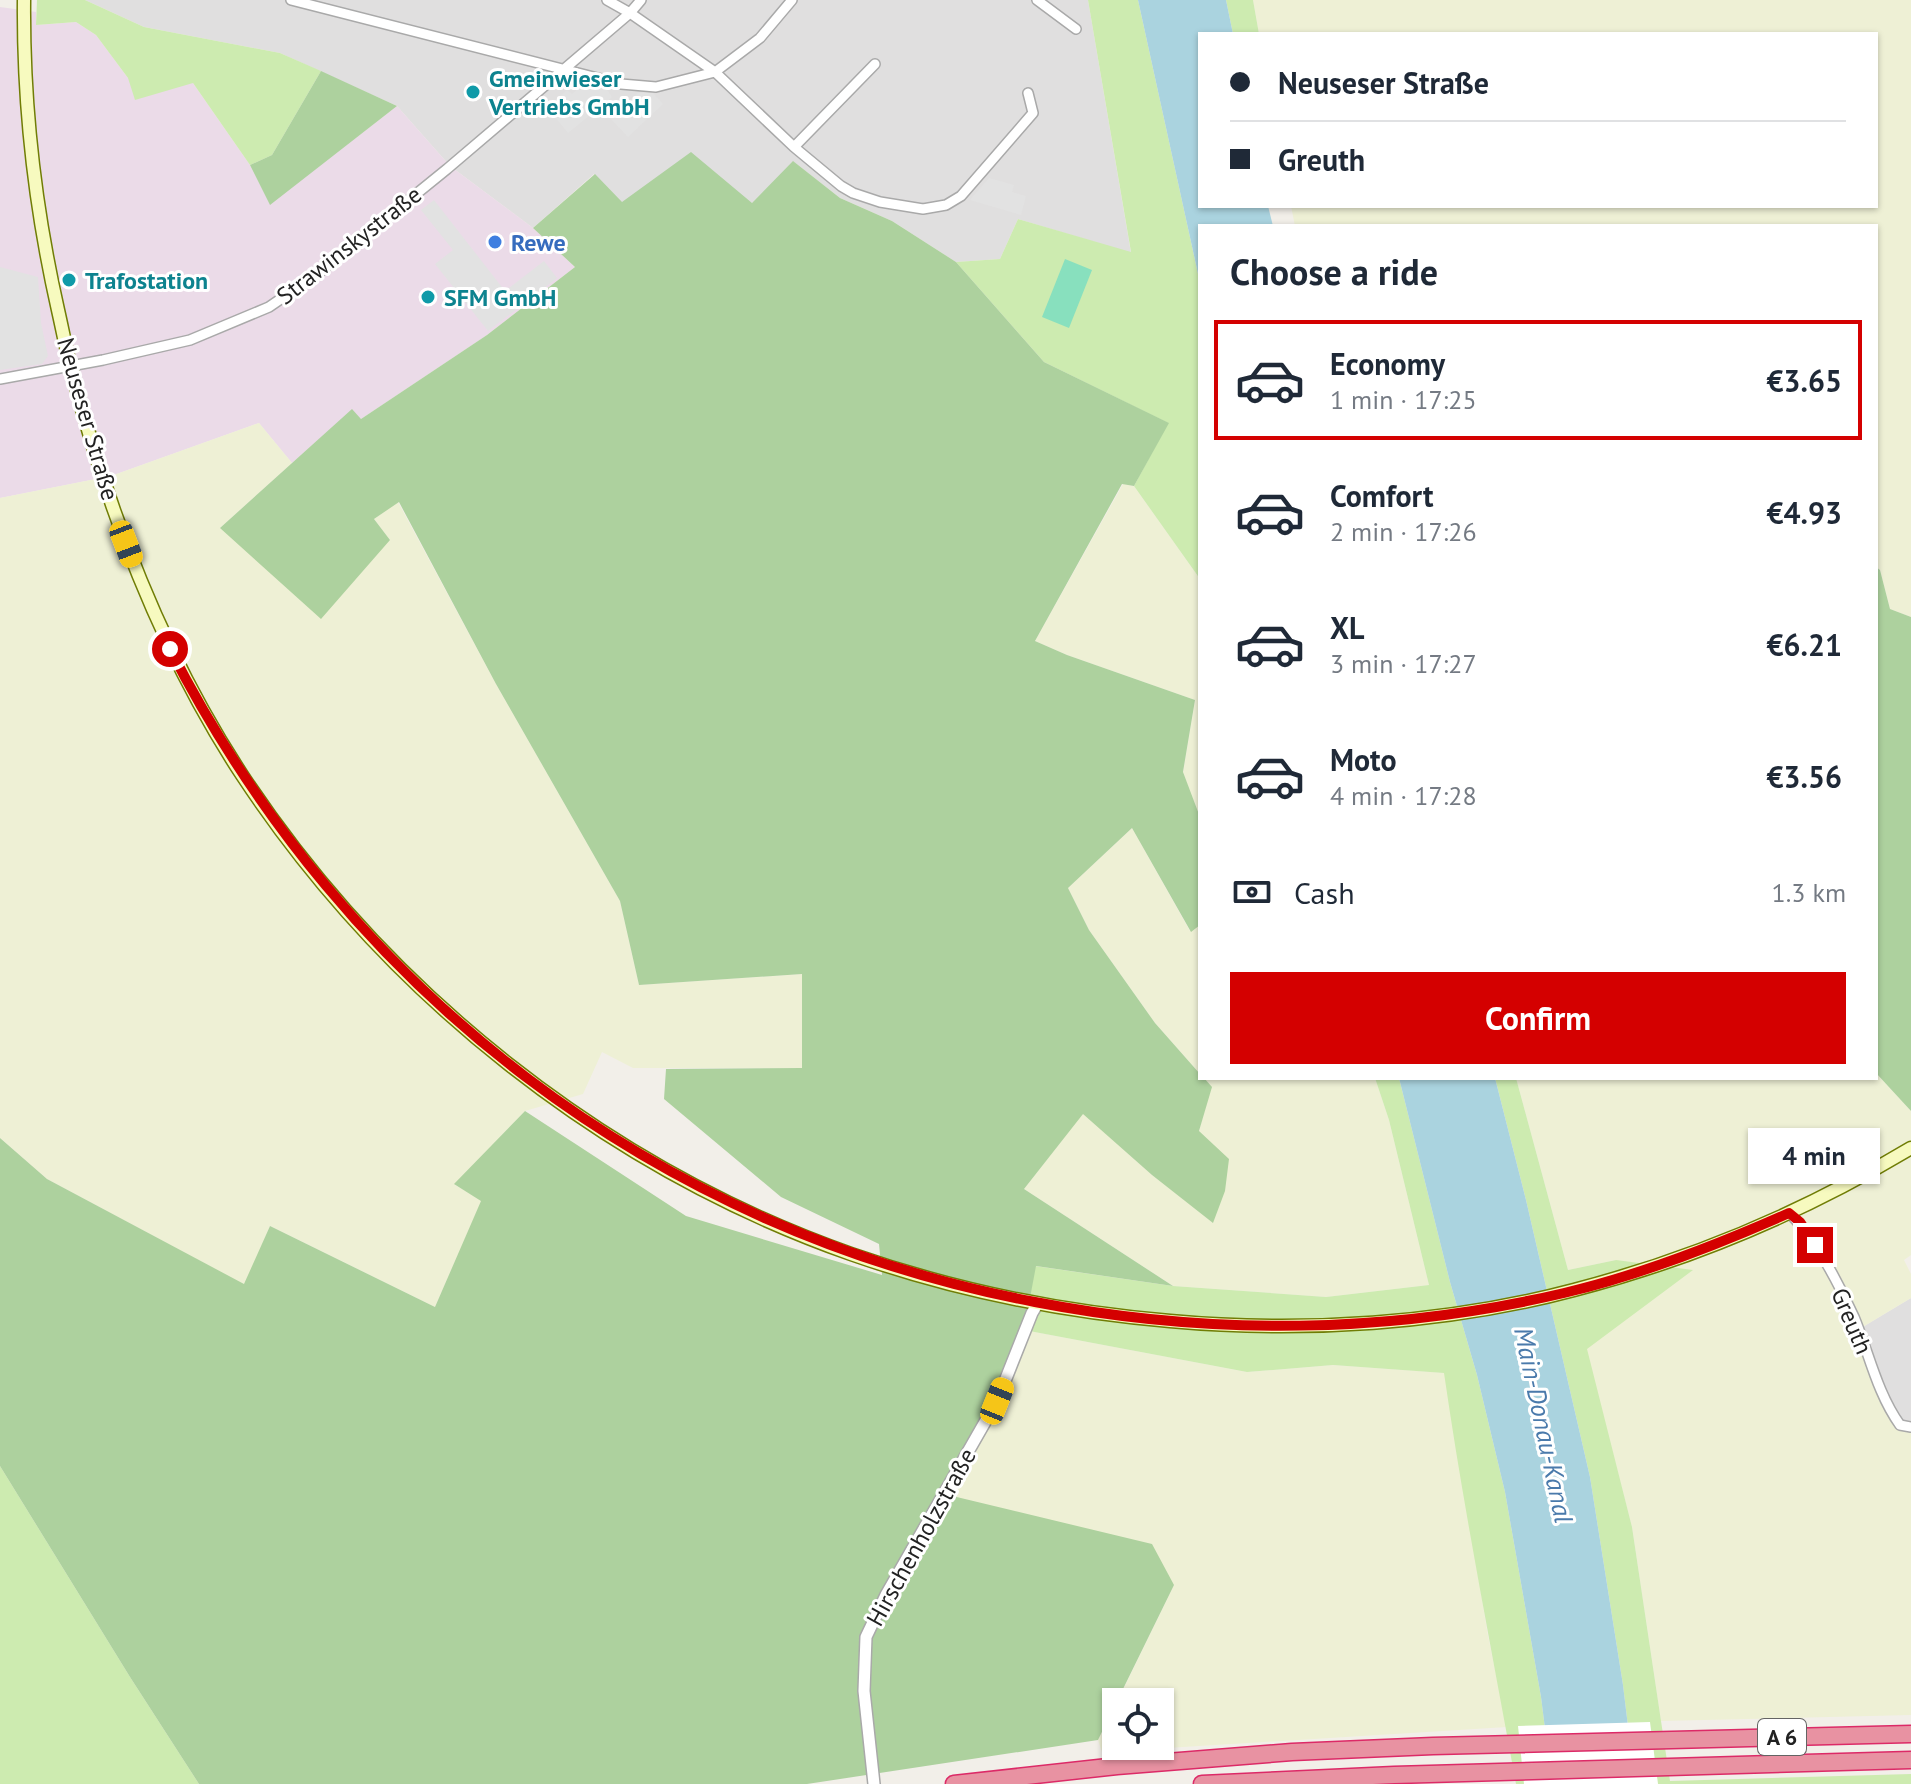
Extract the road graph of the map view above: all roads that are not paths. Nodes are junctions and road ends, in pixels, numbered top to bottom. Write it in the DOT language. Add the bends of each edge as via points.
graph roads {
  1 [pos="24,0"];
  2 [pos="291,0"];
  3 [pos="607,0"];
  4 [pos="641,0"];
  5 [pos="792,0"];
  6 [pos="1037,0"];
  7 [pos="328,4"];
  8 [pos="630,13"];
  9 [pos="1076,29"];
  10 [pos="875,64"];
  11 [pos="563,69"];
  12 [pos="715,72"];
  13 [pos="1028,93"];
  14 [pos="794,147"];
  15 [pos="70,366"];
  16 [pos="0,379"];
  17 [pos="1911,1148"];
  18 [pos="1789,1213"];
  19 [pos="1038,1303"];
  20 [pos="1911,1427"];
  21 [pos="1911,1734"];
  22 [pos="1911,1760"];
  23 [pos="874,1784"];
  24 [pos="954,1784"];
  25 [pos="1202,1784"];
  1 -- 15 [label="main road, Neuseser Straße" via="34,180"];
  2 -- 7 [label="street"];
  3 -- 8 [label="street"];
  4 -- 8 [label="street, Strawinskystraße"];
  5 -- 12 [label="street" via="760,38"];
  6 -- 9 [label="street"];
  7 -- 11 [label="street"];
  8 -- 11 [label="street, Strawinskystraße"];
  8 -- 12 [label="street"];
  10 -- 14 [label="street"];
  11 -- 12 [label="street" via="656,87"];
  11 -- 15 [label="street, Strawinskystraße" via="320,272 269,307 190,340"];
  12 -- 14 [label="street"];
  13 -- 14 [label="street" via="1033,113 961,196 946,205 923,209 866,198 841,186"];
  15 -- 16 [label="street, Strawinskystraße"];
  15 -- 19 [label="main road, Neuseser Straße" via="117,520 193,694 292,845 422,989 568,1108 708,1192 861,1257 945,1283"];
  17 -- 18 [label="main road, Neuseser Straße"];
  18 -- 19 [label="main road, Neuseser Straße" via="1576,1290 1428,1317 1240,1326"];
  18 -- 20 [label="street, Greuth" via="1825,1260 1892,1414 1900,1425"];
  19 -- 23 [label="street, Hirschenholzstraße" via="997,1401 866,1637 864,1691"];
  21 -- 24 [label="highway, A 6" via="1292,1752"];
  22 -- 25 [label="highway, A 6"];
}
